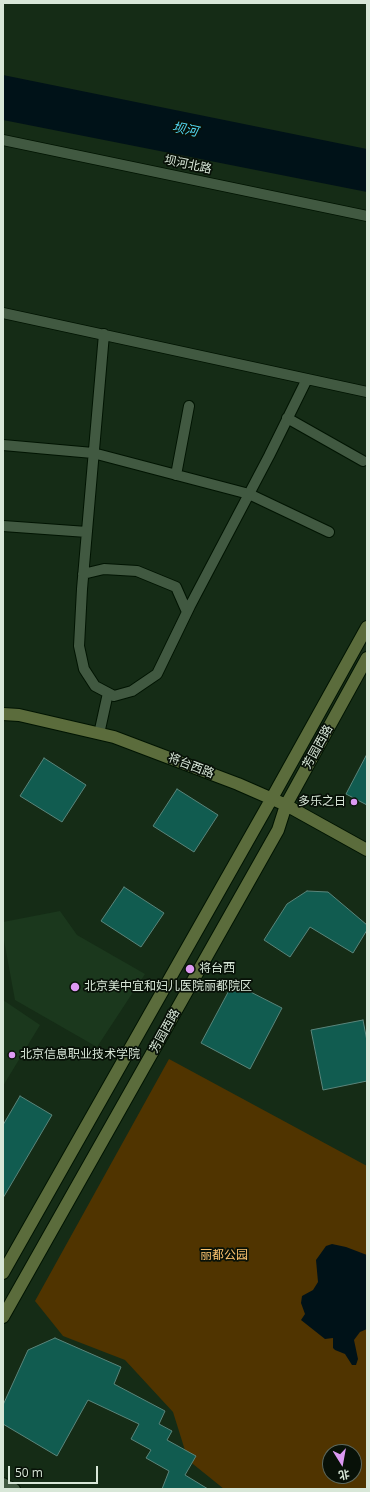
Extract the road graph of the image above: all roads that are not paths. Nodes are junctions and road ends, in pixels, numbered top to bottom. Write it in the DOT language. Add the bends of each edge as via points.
graph roads {
  1 [pos="3,140"];
  2 [pos="367,216"];
  3 [pos="3,313"];
  4 [pos="104,334"];
  5 [pos="306,379"];
  6 [pos="367,392"];
  7 [pos="189,406"];
  8 [pos="287,418"];
  9 [pos="3,445"];
  10 [pos="94,453"];
  11 [pos="363,461"];
  12 [pos="176,475"];
  13 [pos="249,494"];
  14 [pos="3,526"];
  15 [pos="87,532"];
  16 [pos="329,532"];
  17 [pos="83,574"];
  18 [pos="187,612"];
  19 [pos="367,627"];
  20 [pos="367,658"];
  21 [pos="108,693"];
  22 [pos="3,714"];
  23 [pos="99,734"];
  24 [pos="272,798"];
  25 [pos="286,804"];
  26 [pos="367,850"];
  27 [pos="3,1273"];
  28 [pos="3,1317"];
  29 [pos="3,1483"];
  30 [pos="14,1489"];
  1 -- 2 [label="street, 坝河北路"];
  3 -- 4 [label="street"];
  4 -- 5 [label="street"];
  4 -- 10 [label="street"];
  5 -- 6 [label="street"];
  5 -- 8 [label="street"];
  7 -- 12 [label="street"];
  8 -- 11 [label="street"];
  8 -- 13 [label="street"];
  9 -- 10 [label="street"];
  10 -- 12 [label="street"];
  10 -- 15 [label="street"];
  12 -- 13 [label="street"];
  13 -- 16 [label="street"];
  13 -- 18 [label="street"];
  14 -- 15 [label="street"];
  15 -- 17 [label="street"];
  17 -- 18 [label="street" via="104,569 137,571 176,587"];
  17 -- 21 [label="street" via="79,646 84,669 95,686"];
  18 -- 21 [label="street" via="157,674 132,691 114,696"];
  19 -- 24 [label="main road, 芳园西路"];
  20 -- 25 [label="main road, 芳园西路"];
  21 -- 23 [label="street"];
  22 -- 23 [label="main road, 将台西路" via="19,715"];
  23 -- 24 [label="main road, 将台西路" via="114,737"];
  24 -- 25 [label="main road, 将台西路"];
  24 -- 27 [label="main road, 芳园西路"];
  25 -- 26 [label="main road, 将台西路"];
  25 -- 28 [label="main road, 芳园西路" via="278,830"];
  29 -- 30 [label="street"];
}
